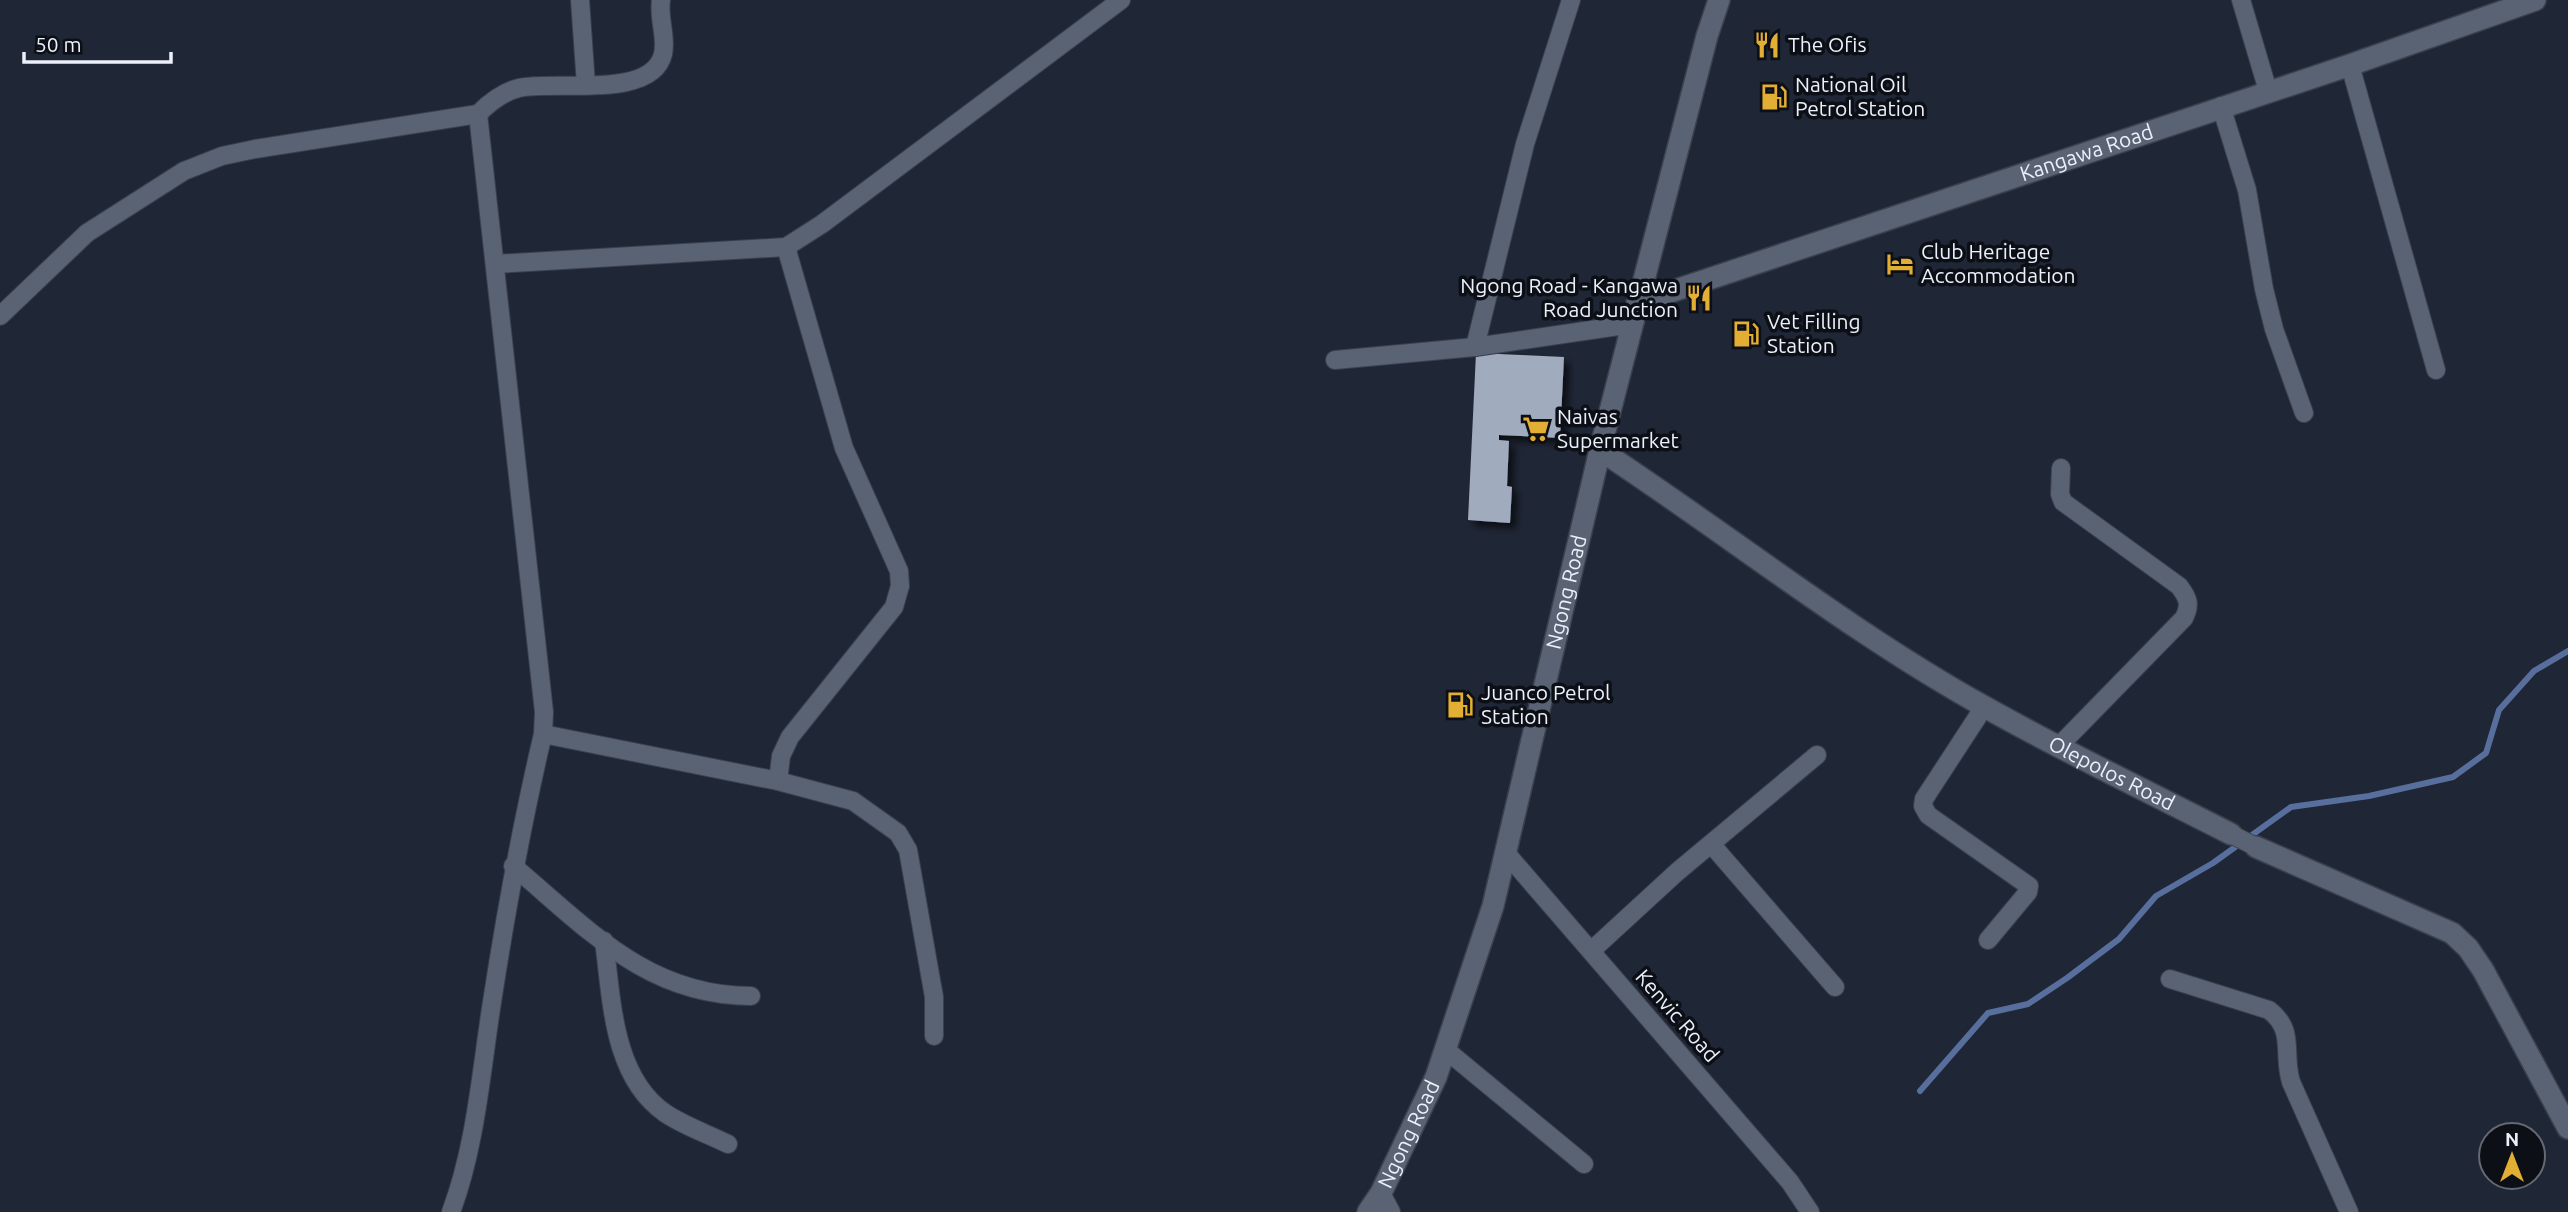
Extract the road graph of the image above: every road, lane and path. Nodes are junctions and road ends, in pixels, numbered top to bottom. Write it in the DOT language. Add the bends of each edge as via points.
graph roads {
  1 [pos="580,0"];
  2 [pos="661,0"];
  3 [pos="1121,0"];
  4 [pos="1571,0"];
  5 [pos="1719,0"];
  6 [pos="2241,0"];
  7 [pos="2535,0"];
  8 [pos="2350,65"];
  9 [pos="586,85"];
  10 [pos="2268,91"];
  11 [pos="2221,106"];
  12 [pos="478,114"];
  13 [pos="786,247"];
  14 [pos="495,264"];
  15 [pos="1637,303"];
  16 [pos="0,317"];
  17 [pos="1632,324"];
  18 [pos="1475,347"];
  19 [pos="1335,360"];
  20 [pos="2436,370"];
  21 [pos="2304,413"];
  22 [pos="1600,450"];
  23 [pos="2062,468"];
  24 [pos="1984,707"];
  25 [pos="543,734"];
  26 [pos="2059,746"];
  27 [pos="1818,755"];
  28 [pos="778,781"];
  29 [pos="2231,834"];
  30 [pos="1712,845"];
  31 [pos="2256,847"];
  32 [pos="1506,853"];
  33 [pos="513,866"];
  34 [pos="1988,940"];
  35 [pos="604,941"];
  36 [pos="1591,951"];
  37 [pos="2170,979"];
  38 [pos="1835,987"];
  39 [pos="751,996"];
  40 [pos="934,1036"];
  41 [pos="1446,1049"];
  42 [pos="2568,1128"];
  43 [pos="728,1144"];
  44 [pos="1584,1164"];
  45 [pos="1386,1203"];
  46 [pos="451,1212"];
  47 [pos="1368,1212"];
  48 [pos="1810,1212"];
  49 [pos="2349,1212"];
  1 -- 9 [label="street"];
  2 -- 9 [label="street" via="664,53 655,71 644,79"];
  3 -- 13 [label="street"];
  4 -- 18 [label="street" via="1525,144"];
  5 -- 15 [label="street, Ngong Road"];
  6 -- 10 [label="street"];
  7 -- 8 [label="street, Kangawa Road"];
  8 -- 10 [label="street, Kangawa Road"];
  8 -- 20 [label="street"];
  9 -- 12 [label="street" via="516,88"];
  10 -- 11 [label="street, Kangawa Road"];
  11 -- 15 [label="street, Kangawa Road"];
  11 -- 21 [label="street" via="2247,190 2274,329"];
  12 -- 14 [label="street"];
  12 -- 16 [label="street" via="255,149 184,171 87,233"];
  13 -- 14 [label="street"];
  13 -- 28 [label="street" via="844,448 894,556 900,586 894,607 790,737 781,756"];
  14 -- 25 [label="street"];
  15 -- 17 [label="street, Ngong Road"];
  17 -- 18 [label="street"];
  17 -- 22 [label="street, Ngong Road"];
  18 -- 19 [label="street"];
  22 -- 24 [label="street, Olepolos Road" via="1832,610"];
  22 -- 32 [label="street, Ngong Road"];
  23 -- 26 [label="street" via="2063,502 2179,586 2189,608"];
  24 -- 26 [label="street, Olepolos Road"];
  24 -- 34 [label="street" via="1923,806 1928,815 2029,886"];
  25 -- 28 [label="street"];
  25 -- 33 [label="street"];
  26 -- 29 [label="street, Olepolos Road"];
  27 -- 30 [label="street"];
  28 -- 40 [label="street" via="853,801 898,833 908,850 916,889 934,997"];
  29 -- 31 [label="street, Olepolos Road"];
  30 -- 36 [label="street"];
  30 -- 38 [label="street"];
  31 -- 42 [label="street, Olepolos Road" via="2452,933 2483,971"];
  32 -- 36 [label="street, Kenvic Road"];
  32 -- 41 [label="street, Ngong Road"];
  33 -- 35 [label="street"];
  33 -- 46 [label="street" via="471,1136"];
  35 -- 39 [label="street" via="633,965 682,988"];
  35 -- 43 [label="street" via="616,1022 638,1088 666,1113"];
  36 -- 48 [label="street, Kenvic Road"];
  37 -- 49 [label="street" via="2269,1010 2281,1019 2287,1030 2291,1082"];
  41 -- 44 [label="street"];
  41 -- 45 [label="street, Ngong Road"];
  45 -- 47 [label="street, Ngong Road"];
}
